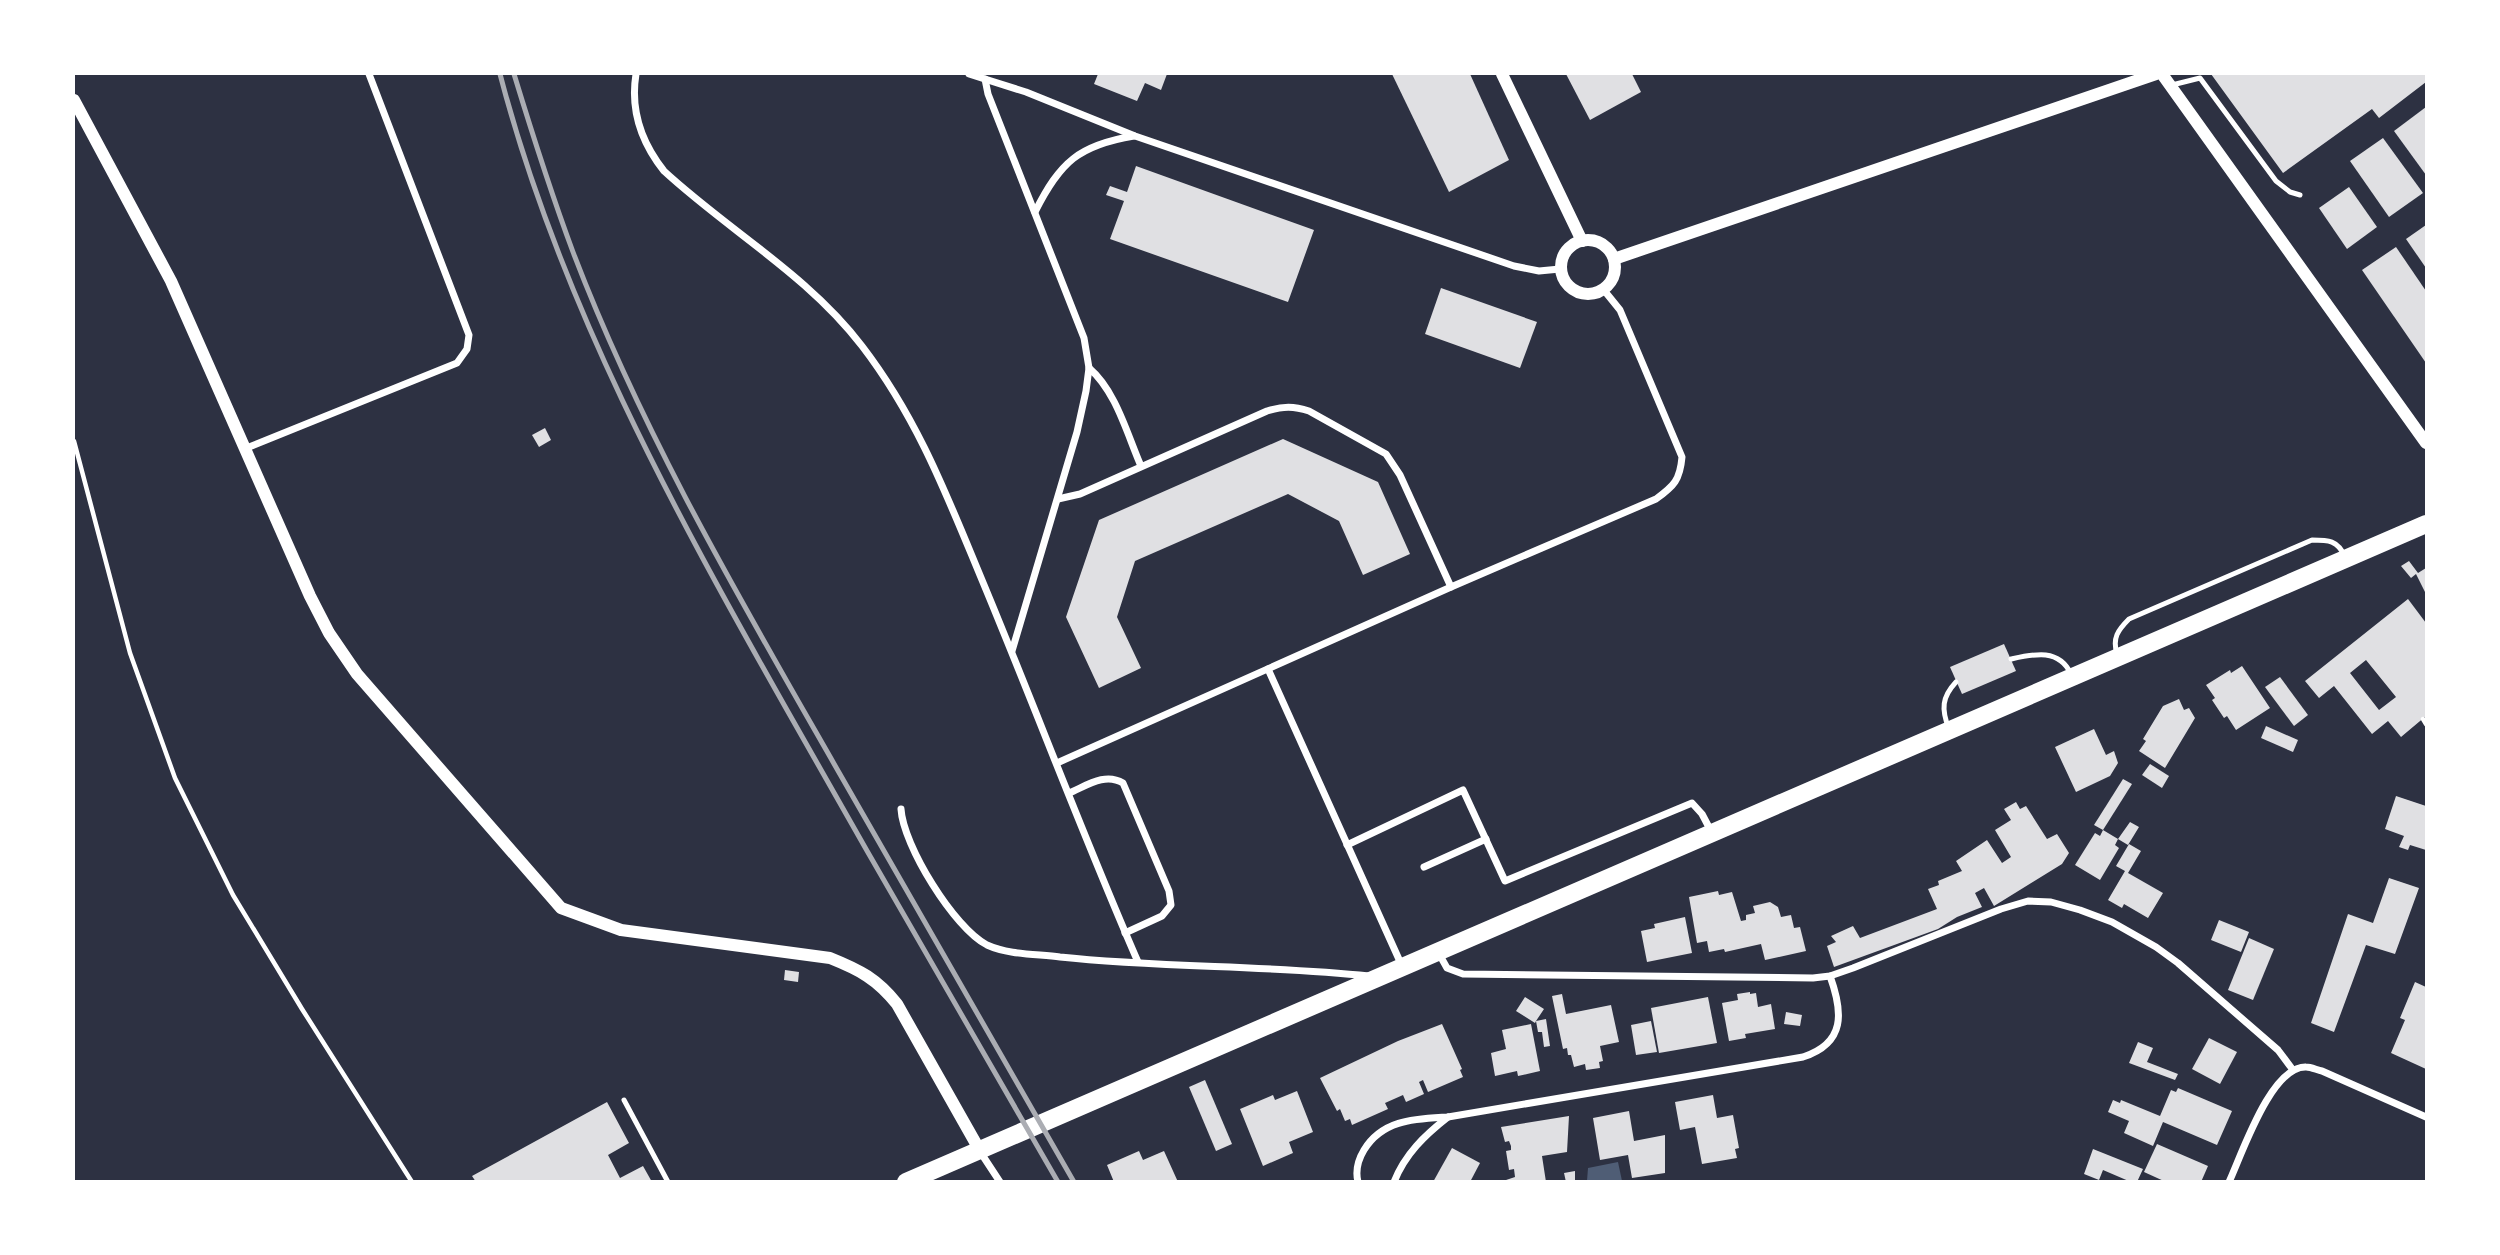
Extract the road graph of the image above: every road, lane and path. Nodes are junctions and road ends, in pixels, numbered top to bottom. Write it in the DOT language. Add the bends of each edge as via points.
graph roads {
  1 [pos="369,74"];
  2 [pos="636,74"];
  3 [pos="969,74"];
  4 [pos="1502,74"];
  5 [pos="2156,74"];
  6 [pos="2162,74"];
  7 [pos="985,79"];
  8 [pos="2171,86"];
  9 [pos="74,100"];
  10 [pos="1135,136"];
  11 [pos="2300,195"];
  12 [pos="1035,212"];
  13 [pos="1582,241"];
  14 [pos="1614,259"];
  15 [pos="1560,269"];
  16 [pos="1604,289"];
  17 [pos="1088,368"];
  18 [pos="74,442"];
  19 [pos="2427,443"];
  20 [pos="244,449"];
  21 [pos="1141,466"];
  22 [pos="1059,499"];
  23 [pos="2427,524"];
  24 [pos="2346,559"];
  25 [pos="1451,587"];
  26 [pos="1012,651"];
  27 [pos="2119,657"];
  28 [pos="2011,659"];
  29 [pos="1268,669"];
  30 [pos="2072,677"];
  31 [pos="1956,682"];
  32 [pos="1950,730"];
  33 [pos="1057,763"];
  34 [pos="1069,793"];
  35 [pos="901,808"];
  36 [pos="1712,833"];
  37 [pos="1486,839"];
  38 [pos="1347,845"];
  39 [pos="1424,867"];
  40 [pos="1125,933"];
  41 [pos="1438,951"];
  42 [pos="1138,962"];
  43 [pos="1402,967"];
  44 [pos="1830,976"];
  45 [pos="1378,977"];
  46 [pos="2293,1070"];
  47 [pos="624,1100"];
  48 [pos="1448,1117"];
  49 [pos="2427,1117"];
  50 [pos="986,1146"];
  51 [pos="412,1181"];
  52 [pos="668,1181"];
  53 [pos="905,1181"];
  54 [pos="1000,1181"];
  55 [pos="1358,1181"];
  56 [pos="1394,1181"];
  57 [pos="2230,1181"];
  1 -- 20 [label="street" via="469,335 467,349 457,363"];
  2 -- 26 [label="street" via="635,116 650,153 664,171 803,282 834,312 886,380 926,446"];
  3 -- 7 [label="street"];
  4 -- 13 [label="street"];
  5 -- 14 [label="street"];
  6 -- 8 [label="street"];
  7 -- 10 [label="street"];
  7 -- 12 [label="street"];
  8 -- 11 [label="lane" via="2200,78 2276,181"];
  8 -- 19 [label="street"];
  9 -- 20 [label="street" via="171,281"];
  10 -- 12 [label="street" via="1087,148 1055,177"];
  10 -- 15 [label="street" via="1514,266"];
  12 -- 17 [label="street" via="1084,338"];
  13 -- 14 [label="street" via="1598,242"];
  13 -- 15 [label="street" via="1568,248"];
  14 -- 16 [label="street" via="1614,276"];
  15 -- 16 [label="street" via="1566,284 1580,294"];
  16 -- 25 [label="street" via="1620,310 1672,432 1682,457 1681,474 1656,499"];
  17 -- 21 [label="street" via="1110,395"];
  17 -- 22 [label="street"];
  18 -- 51 [label="path" via="130,653 175,778 233,895"];
  20 -- 50 [label="street" via="310,596 357,674 561,908 621,930 830,958 859,970 882,985 897,1004 955,1108"];
  21 -- 22 [label="street"];
  21 -- 25 [label="street" via="1275,408 1309,411 1386,454"];
  22 -- 26 [label="street"];
  23 -- 24 [label="main road"];
  24 -- 27 [label="main road"];
  24 -- 27 [label="lane" via="2335,542 2312,540 2129,619 2116,635"];
  25 -- 29 [label="street"];
  26 -- 33 [label="street"];
  27 -- 30 [label="main road"];
  28 -- 30 [label="lane" via="2052,655 2066,665"];
  29 -- 33 [label="street"];
  29 -- 38 [label="street"];
  30 -- 32 [label="main road"];
  31 -- 32 [label="lane" via="1942,704"];
  32 -- 36 [label="main road"];
  33 -- 34 [label="street"];
  34 -- 40 [label="street"];
  34 -- 40 [label="street" via="1103,779 1123,783 1169,891 1171,905 1162,916"];
  35 -- 42 [label="street" via="905,834 916,856 971,934 1006,951"];
  36 -- 37 [label="street" via="1692,803 1505,881"];
  36 -- 41 [label="main road"];
  37 -- 38 [label="street" via="1463,790"];
  37 -- 39 [label="street"];
  38 -- 43 [label="street"];
  40 -- 42 [label="street"];
  41 -- 43 [label="main road"];
  41 -- 44 [label="street" via="1447,968 1462,974"];
  42 -- 45 [label="street"];
  43 -- 45 [label="main road"];
  44 -- 46 [label="street" via="2001,909 2028,901 2051,902 2138,936 2178,963 2278,1050"];
  44 -- 48 [label="street" via="1840,1019 1819,1052"];
  45 -- 50 [label="main road"];
  46 -- 49 [label="street" via="2306,1067 2322,1072"];
  46 -- 57 [label="street" via="2269,1093"];
  47 -- 52 [label="lane"];
  48 -- 55 [label="street" via="1404,1120 1385,1128 1360,1156"];
  48 -- 56 [label="street" via="1416,1146"];
  50 -- 53 [label="main road"];
  50 -- 54 [label="street"];
}
